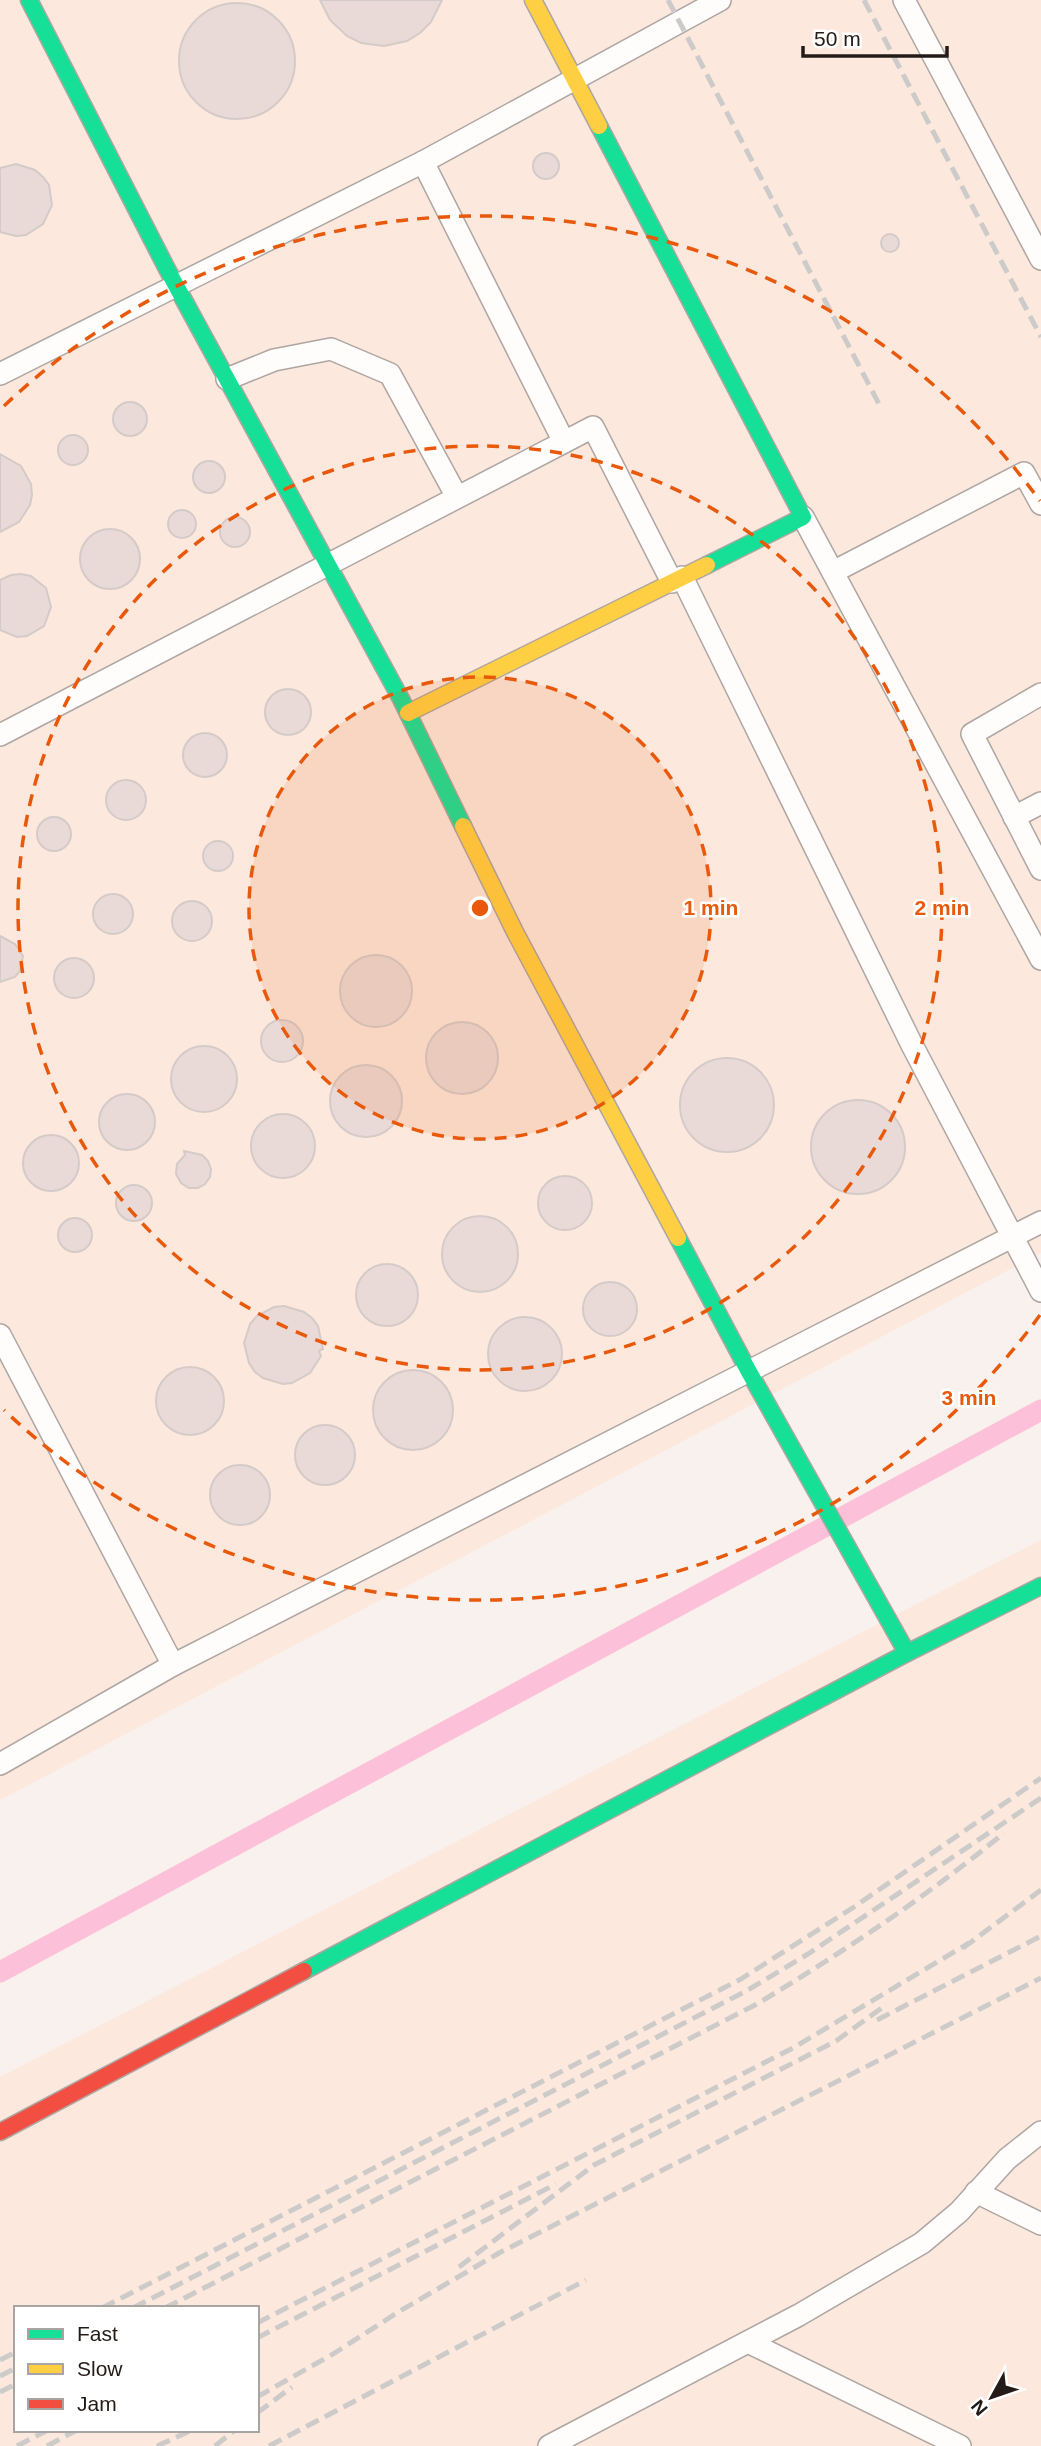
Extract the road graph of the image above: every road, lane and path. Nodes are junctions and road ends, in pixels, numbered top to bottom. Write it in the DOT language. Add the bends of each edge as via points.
graph roads {
  1 [pos="29,0"];
  2 [pos="533,0"];
  3 [pos="720,0"];
  4 [pos="904,0"];
  5 [pos="575,78"];
  6 [pos="423,162"];
  7 [pos="1041,259"];
  8 [pos="176,286"];
  9 [pos="0,374"];
  10 [pos="227,379"];
  11 [pos="564,442"];
  12 [pos="457,498"];
  13 [pos="1041,504"];
  14 [pos="803,517"];
  15 [pos="328,564"];
  16 [pos="833,572"];
  17 [pos="677,580"];
  18 [pos="1041,694"];
  19 [pos="408,713"];
  20 [pos="0,735"];
  21 [pos="1041,803"];
  22 [pos="1014,817"];
  23 [pos="1041,869"];
  24 [pos="1041,959"];
  25 [pos="1041,1222"];
  26 [pos="1012,1239"];
  27 [pos="1041,1291"];
  28 [pos="0,1335"];
  29 [pos="748,1370"];
  30 [pos="1041,1586"];
  31 [pos="907,1653"];
  32 [pos="173,1665"];
  33 [pos="0,1764"];
  34 [pos="0,2132"];
  35 [pos="1041,2132"];
  36 [pos="976,2192"];
  37 [pos="1041,2224"];
  38 [pos="748,2342"];
  39 [pos="549,2446"];
  40 [pos="960,2446"];
  1 -- 8 [label="street"];
  2 -- 5 [label="street"];
  3 -- 5 [label="street"];
  4 -- 7 [label="street"];
  5 -- 6 [label="street"];
  5 -- 14 [label="street"];
  6 -- 8 [label="street"];
  6 -- 11 [label="street"];
  8 -- 9 [label="street"];
  8 -- 10 [label="street"];
  10 -- 12 [label="street" via="274,360 331,349 390,374"];
  10 -- 15 [label="street"];
  11 -- 12 [label="street"];
  11 -- 17 [label="street" via="593,427"];
  12 -- 15 [label="street"];
  13 -- 16 [label="street" via="1024,473"];
  14 -- 16 [label="street"];
  14 -- 17 [label="street"];
  15 -- 19 [label="street"];
  15 -- 20 [label="street"];
  16 -- 24 [label="street"];
  17 -- 19 [label="street"];
  17 -- 26 [label="street"];
  18 -- 22 [label="street" via="972,734"];
  19 -- 29 [label="street" via="515,932"];
  21 -- 22 [label="street"];
  22 -- 23 [label="street"];
  25 -- 26 [label="street"];
  26 -- 27 [label="street"];
  26 -- 29 [label="street"];
  28 -- 32 [label="street"];
  29 -- 31 [label="street"];
  29 -- 32 [label="street"];
  30 -- 31 [label="street"];
  31 -- 34 [label="street"];
  32 -- 33 [label="street"];
  35 -- 36 [label="street"];
  36 -- 37 [label="street"];
  36 -- 38 [label="street" via="922,2243"];
  38 -- 39 [label="street"];
  38 -- 40 [label="street"];
}
